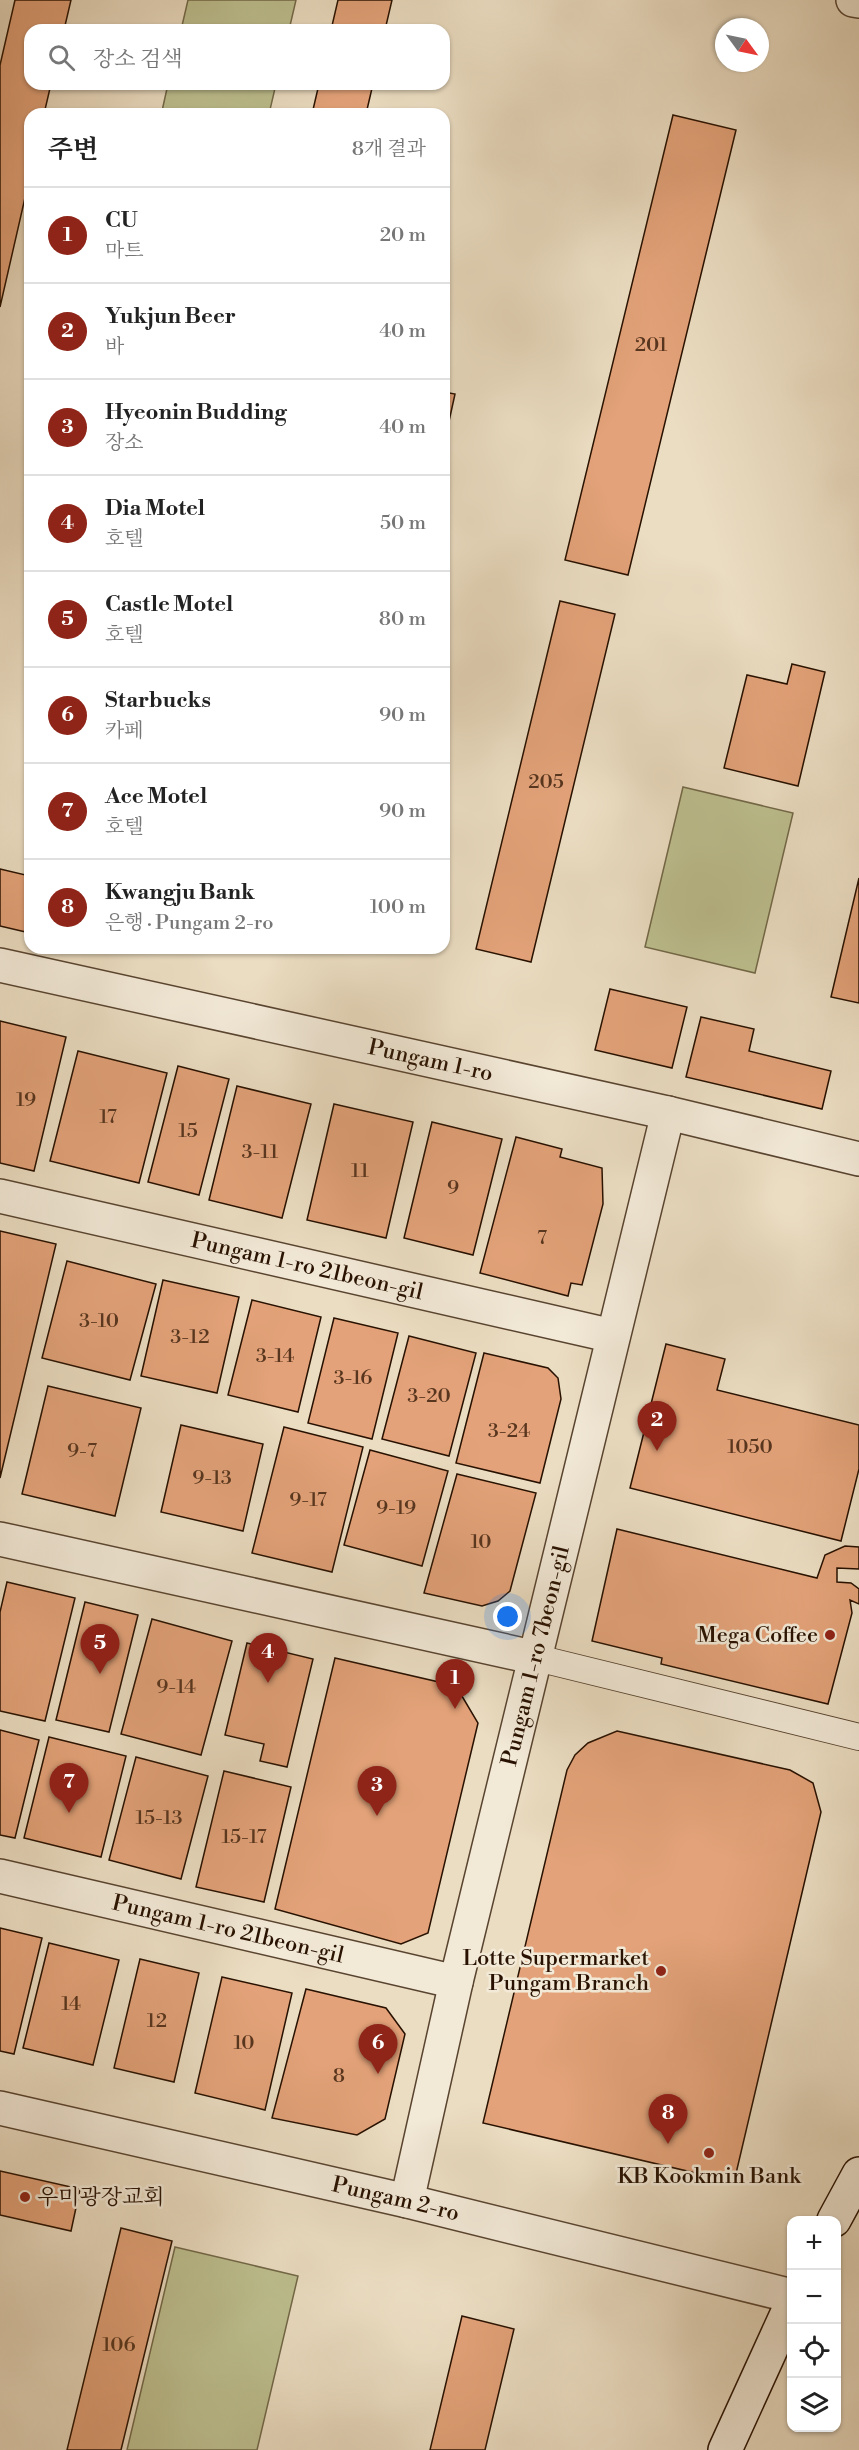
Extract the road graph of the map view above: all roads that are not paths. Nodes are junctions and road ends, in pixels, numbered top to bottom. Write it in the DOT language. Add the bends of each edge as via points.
graph roads {
  1 [pos="853,0"];
  2 [pos="859,1"];
  3 [pos="0,965"];
  4 [pos="668,1113"];
  5 [pos="859,1159"];
  6 [pos="0,1196"];
  7 [pos="613,1336"];
  8 [pos="0,1539"];
  9 [pos="537,1658"];
  10 [pos="859,1737"];
  11 [pos="0,1876"];
  12 [pos="456,1982"];
  13 [pos="0,2108"];
  14 [pos="859,2174"];
  15 [pos="408,2201"];
  16 [pos="836,2216"];
  17 [pos="787,2295"];
  18 [pos="787,2314"];
  19 [pos="725,2450"];
  1 -- 2 [label="street"];
  3 -- 4 [label="street, Pungam 1-ro"];
  4 -- 5 [label="street, Pungam 1-ro"];
  4 -- 7 [label="street, Pungam 1-ro 7beon-gil"];
  6 -- 7 [label="street, Pungam 1-ro 21beon-gil"];
  7 -- 9 [label="street, Pungam 1-ro 7beon-gil"];
  8 -- 9 [label="street"];
  9 -- 10 [label="street"];
  9 -- 12 [label="street, Pungam 1-ro 7beon-gil"];
  11 -- 12 [label="street, Pungam 1-ro 21beon-gil"];
  12 -- 15 [label="street, Pungam 1-ro 7beon-gil"];
  13 -- 15 [label="street, Pungam 2-ro"];
  14 -- 16 [label="street"];
  15 -- 17 [label="street, Pungam 2-ro"];
  18 -- 19 [label="street"];
}
